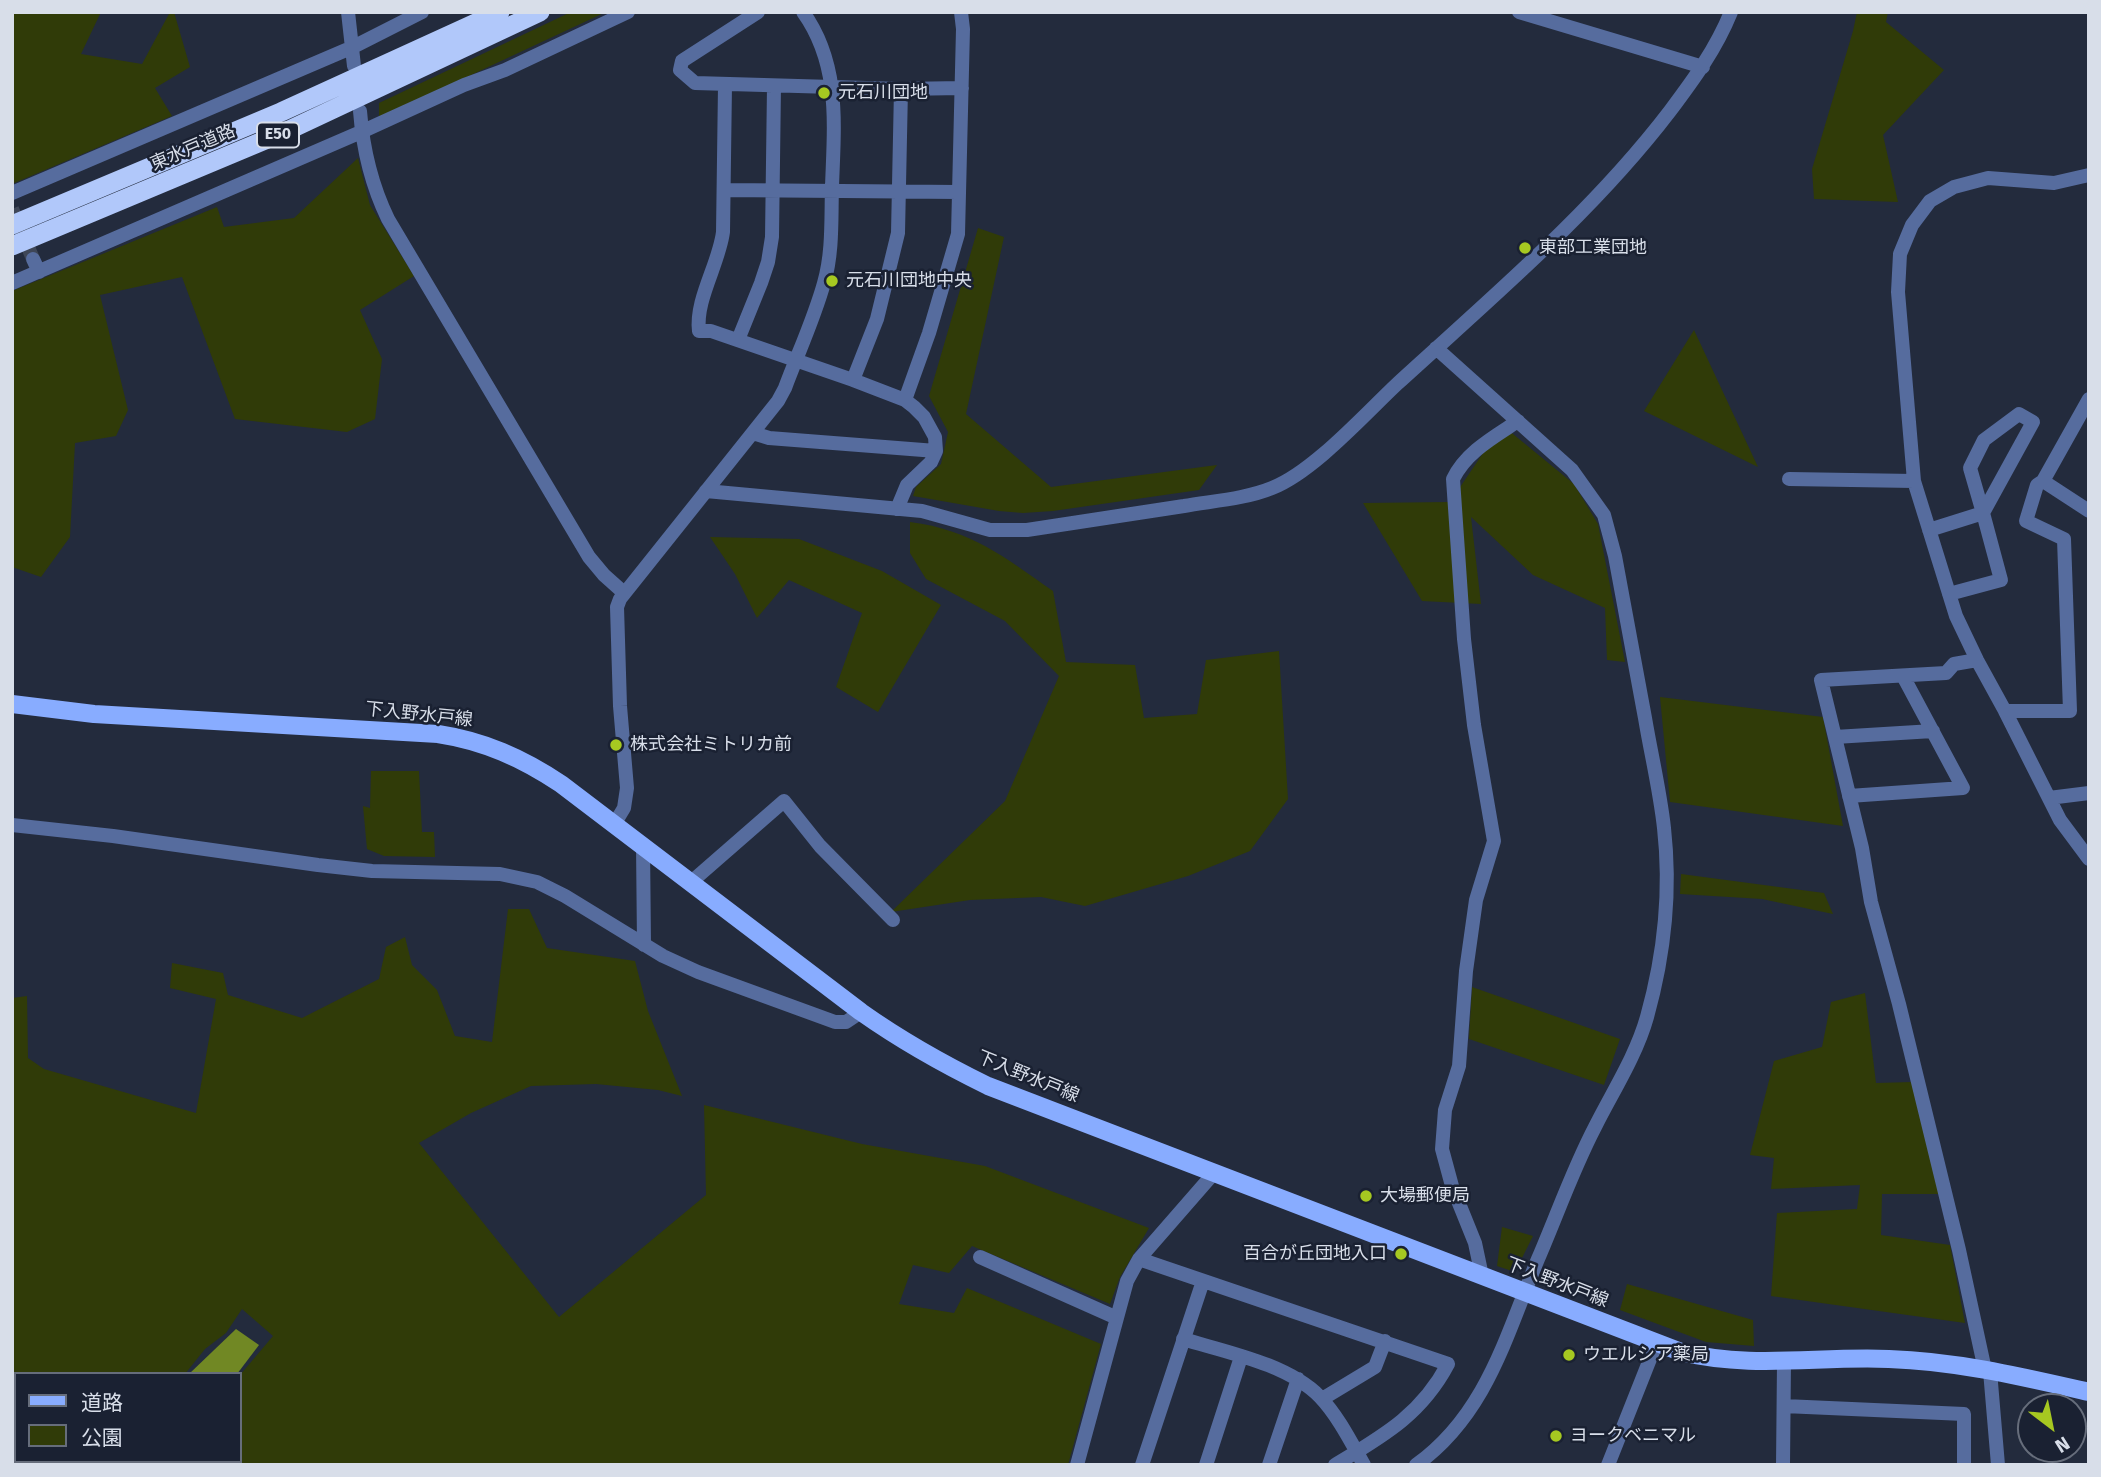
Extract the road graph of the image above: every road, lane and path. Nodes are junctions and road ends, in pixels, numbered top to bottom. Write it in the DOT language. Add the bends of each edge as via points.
graph roads {
  1 [pos="348,12"];
  2 [pos="422,12"];
  3 [pos="500,12"];
  4 [pos="540,12"];
  5 [pos="628,12"];
  6 [pos="758,12"];
  7 [pos="803,12"];
  8 [pos="961,12"];
  9 [pos="1519,12"];
  10 [pos="1731,12"];
  11 [pos="353,47"];
  12 [pos="354,66"];
  13 [pos="1703,67"];
  14 [pos="725,85"];
  15 [pos="774,86"];
  16 [pos="832,86"];
  17 [pos="962,88"];
  18 [pos="901,89"];
  19 [pos="360,111"];
  20 [pos="361,132"];
  21 [pos="2089,175"];
  22 [pos="724,190"];
  23 [pos="773,190"];
  24 [pos="832,190"];
  25 [pos="899,192"];
  26 [pos="958,192"];
  27 [pos="12,193"];
  28 [pos="12,225"];
  29 [pos="12,246"];
  30 [pos="12,283"];
  31 [pos="738,340"];
  32 [pos="1436,348"];
  33 [pos="795,362"];
  34 [pos="853,380"];
  35 [pos="905,400"];
  36 [pos="2089,400"];
  37 [pos="1518,421"];
  38 [pos="753,433"];
  39 [pos="936,451"];
  40 [pos="1788,480"];
  41 [pos="1914,481"];
  42 [pos="2043,481"];
  43 [pos="706,491"];
  44 [pos="897,509"];
  45 [pos="2088,509"];
  46 [pos="1983,513"];
  47 [pos="1929,530"];
  48 [pos="623,592"];
  49 [pos="1949,594"];
  50 [pos="1977,660"];
  51 [pos="1903,676"];
  52 [pos="12,704"];
  53 [pos="2006,711"];
  54 [pos="1933,731"];
  55 [pos="1835,737"];
  56 [pos="2089,793"];
  57 [pos="1849,796"];
  58 [pos="2049,798"];
  59 [pos="615,823"];
  60 [pos="12,825"];
  61 [pos="643,845"];
  62 [pos="2087,854"];
  63 [pos="690,883"];
  64 [pos="893,920"];
  65 [pos="644,945"];
  66 [pos="860,1012"];
  67 [pos="1214,1173"];
  68 [pos="980,1257"];
  69 [pos="1139,1259"];
  70 [pos="1482,1276"];
  71 [pos="1203,1281"];
  72 [pos="1524,1292"];
  73 [pos="1116,1318"];
  74 [pos="1183,1339"];
  75 [pos="1385,1341"];
  76 [pos="1656,1344"];
  77 [pos="1241,1357"];
  78 [pos="1784,1362"];
  79 [pos="1987,1370"];
  80 [pos="1298,1379"];
  81 [pos="2089,1392"];
  82 [pos="1322,1399"];
  83 [pos="1784,1406"];
  84 [pos="1360,1458"];
  85 [pos="1077,1465"];
  86 [pos="1142,1465"];
  87 [pos="1206,1465"];
  88 [pos="1269,1465"];
  89 [pos="1335,1465"];
  90 [pos="1416,1465"];
  91 [pos="1608,1465"];
  92 [pos="1783,1465"];
  93 [pos="1793,1465"];
  94 [pos="1964,1465"];
  95 [pos="1998,1465"];
  1 -- 11 [label="street"];
  2 -- 11 [label="street"];
  3 -- 28 [label="highway, 東水戸道路 / E50" via="281,113"];
  4 -- 29 [label="highway, 東水戸道路 / E50" via="289,130"];
  5 -- 20 [label="street"];
  6 -- 14 [label="street" via="682,61 680,70 695,83"];
  7 -- 16 [label="street" via="819,39"];
  8 -- 17 [label="street"];
  9 -- 13 [label="street"];
  10 -- 13 [label="street"];
  11 -- 12 [label="street"];
  11 -- 27 [label="street"];
  13 -- 32 [label="street" via="1623,169"];
  14 -- 15 [label="street"];
  14 -- 22 [label="street"];
  15 -- 16 [label="street"];
  15 -- 23 [label="street"];
  16 -- 18 [label="street"];
  16 -- 24 [label="street"];
  17 -- 18 [label="street"];
  17 -- 26 [label="street"];
  18 -- 25 [label="street"];
  19 -- 20 [label="street"];
  20 -- 30 [label="street" via="36,266"];
  20 -- 48 [label="street" via="372,180 388,219 589,557"];
  21 -- 41 [label="street" via="2054,183 1988,178 1954,187 1930,201 1912,225 1900,254 1898,292"];
  22 -- 23 [label="street"];
  22 -- 31 [label="street" via="721,249 697,318 699,331"];
  23 -- 24 [label="street"];
  23 -- 31 [label="street" via="768,262"];
  24 -- 25 [label="street"];
  24 -- 33 [label="street" via="832,234 824,282"];
  25 -- 26 [label="street"];
  25 -- 34 [label="street" via="898,233 880,307"];
  26 -- 35 [label="street" via="958,234"];
  31 -- 33 [label="street"];
  32 -- 37 [label="street"];
  32 -- 44 [label="street" via="1317,458 1272,488 1209,502 1017,530 990,530 933,513"];
  33 -- 34 [label="street"];
  33 -- 38 [label="street" via="778,401"];
  34 -- 35 [label="street"];
  35 -- 39 [label="street" via="924,417 935,437"];
  36 -- 42 [label="street"];
  37 -- 70 [label="street" via="1460,464 1452,479 1464,639 1494,841 1476,900 1459,1066 1445,1110 1442,1149"];
  37 -- 72 [label="street" via="1572,470 1608,527 1664,828 1667,891 1647,1019 1593,1129"];
  38 -- 39 [label="street"];
  38 -- 43 [label="street"];
  39 -- 44 [label="street" via="907,485"];
  40 -- 41 [label="street"];
  41 -- 47 [label="street"];
  42 -- 45 [label="street"];
  42 -- 53 [label="street" via="2037,485 2026,521 2064,539 2070,711"];
  43 -- 44 [label="street"];
  43 -- 48 [label="street"];
  46 -- 46 [label="street" via="2034,422 2019,414 1984,440 1970,468"];
  46 -- 47 [label="street"];
  46 -- 49 [label="street" via="2001,580"];
  47 -- 49 [label="street"];
  48 -- 59 [label="street" via="617,607 627,799"];
  49 -- 50 [label="street"];
  50 -- 51 [label="street" via="1954,664 1946,673"];
  50 -- 53 [label="street"];
  51 -- 54 [label="street"];
  51 -- 55 [label="street" via="1821,680"];
  52 -- 59 [label="main road, 下入野水戸線" via="94,714 457,737 527,762"];
  53 -- 58 [label="street"];
  54 -- 55 [label="street"];
  54 -- 57 [label="street" via="1963,788"];
  55 -- 57 [label="street"];
  56 -- 58 [label="street"];
  57 -- 79 [label="street"];
  58 -- 62 [label="street" via="2071,838"];
  59 -- 61 [label="main road, 下入野水戸線"];
  60 -- 65 [label="street" via="372,871 500,874 537,882 565,895"];
  61 -- 63 [label="main road, 下入野水戸線"];
  61 -- 65 [label="street"];
  63 -- 64 [label="street" via="784,801 820,846"];
  63 -- 66 [label="main road, 下入野水戸線"];
  65 -- 66 [label="street" via="698,972 835,1023 846,1022"];
  66 -- 67 [label="main road, 下入野水戸線" via="915,1049 988,1086"];
  67 -- 69 [label="street"];
  67 -- 70 [label="main road, 下入野水戸線"];
  68 -- 73 [label="street"];
  69 -- 71 [label="street"];
  69 -- 73 [label="street" via="1127,1280"];
  70 -- 72 [label="main road, 下入野水戸線"];
  71 -- 74 [label="street"];
  71 -- 75 [label="street"];
  72 -- 76 [label="main road, 下入野水戸線"];
  72 -- 90 [label="street" via="1485,1387 1451,1433"];
  73 -- 85 [label="street"];
  74 -- 77 [label="street"];
  74 -- 86 [label="street"];
  75 -- 82 [label="street" via="1375,1367"];
  75 -- 84 [label="street" via="1448,1364 1409,1416"];
  76 -- 78 [label="main road, 下入野水戸線" via="1711,1358"];
  76 -- 91 [label="street"];
  77 -- 80 [label="street"];
  77 -- 87 [label="street"];
  78 -- 79 [label="main road, 下入野水戸線" via="1885,1359"];
  78 -- 83 [label="street"];
  79 -- 81 [label="main road, 下入野水戸線"];
  79 -- 95 [label="street"];
  80 -- 82 [label="street"];
  80 -- 88 [label="street"];
  82 -- 84 [label="street"];
  83 -- 92 [label="street"];
  83 -- 94 [label="street" via="1965,1414"];
  84 -- 89 [label="street"];
  92 -- 93 [label="street"];
}
